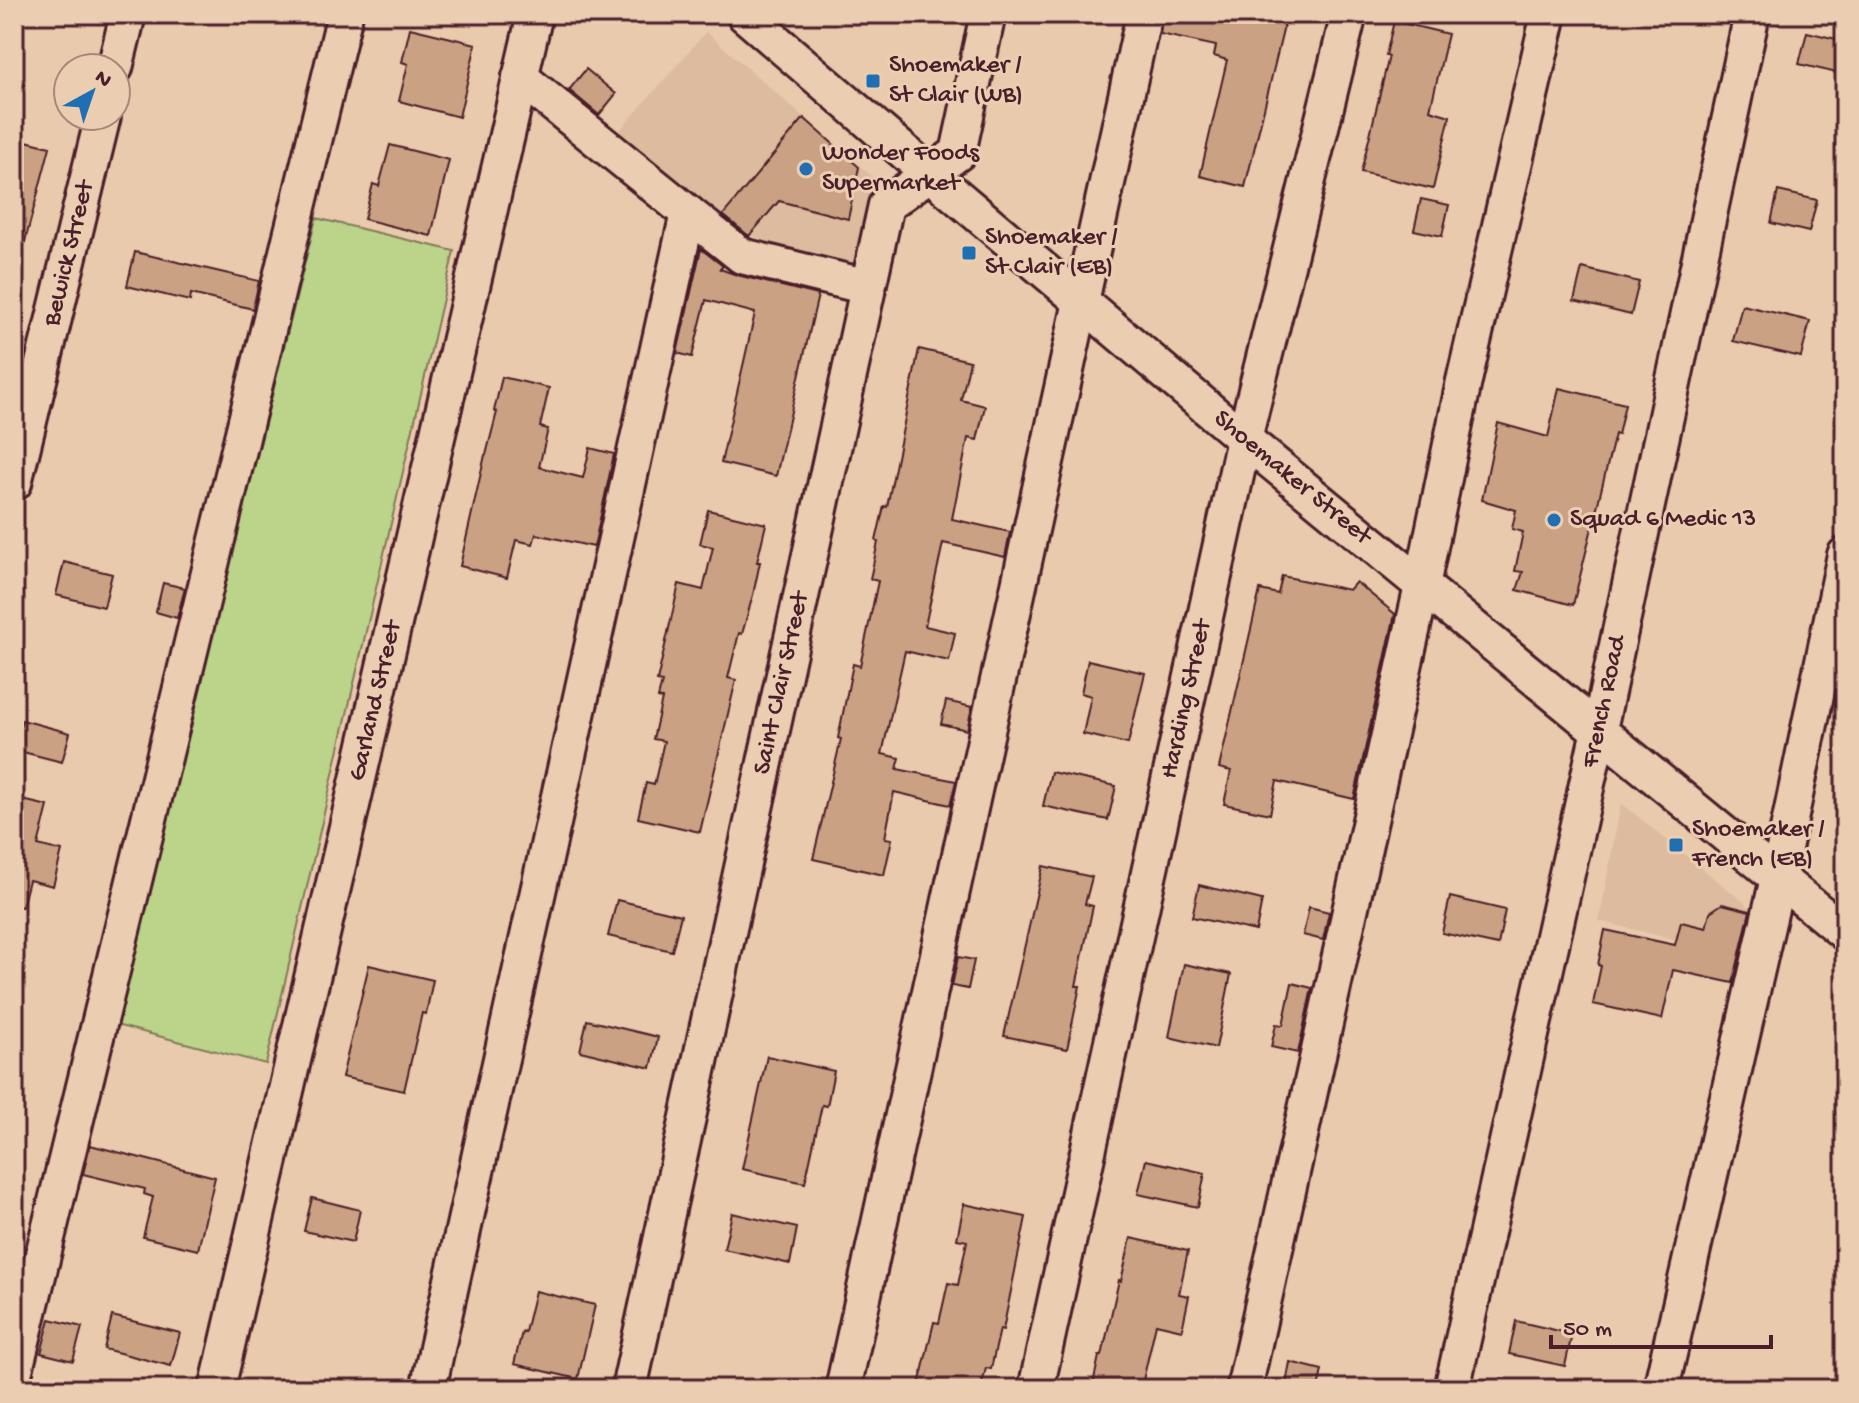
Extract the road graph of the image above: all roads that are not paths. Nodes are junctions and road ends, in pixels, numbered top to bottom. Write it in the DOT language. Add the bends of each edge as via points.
graph roads {
  1 [pos="128,14"];
  2 [pos="345,14"];
  3 [pos="535,14"];
  4 [pos="744,14"];
  5 [pos="988,14"];
  6 [pos="1144,14"];
  7 [pos="1349,14"];
  8 [pos="1549,14"];
  9 [pos="1752,14"];
  10 [pos="119,52"];
  11 [pos="520,77"];
  12 [pos="99,132"];
  13 [pos="929,173"];
  14 [pos="688,213"];
  15 [pos="868,287"];
  16 [pos="1081,302"];
  17 [pos="1244,439"];
  18 [pos="14,483"];
  19 [pos="1845,555"];
  20 [pos="1422,586"];
  21 [pos="1599,730"];
  22 [pos="1778,878"];
  23 [pos="1845,933"];
  24 [pos="14,1374"];
  25 [pos="217,1389"];
  26 [pos="428,1389"];
  27 [pos="629,1389"];
  28 [pos="843,1389"];
  29 [pos="1036,1389"];
  30 [pos="1244,1389"];
  31 [pos="1452,1389"];
  32 [pos="1661,1389"];
  1 -- 10 [label="street"];
  2 -- 24 [label="street"];
  3 -- 11 [label="street, Garland Street"];
  4 -- 13 [label="street, Shoemaker Street"];
  5 -- 13 [label="street, Saint Clair Street" via="958,153"];
  6 -- 16 [label="street"];
  7 -- 17 [label="street, Harding Street"];
  8 -- 20 [label="street"];
  9 -- 21 [label="street, French Road"];
  11 -- 14 [label="street"];
  11 -- 25 [label="street, Garland Street"];
  12 -- 18 [label="street, Bewick Street"];
  13 -- 15 [label="street, Saint Clair Street" via="886,205"];
  13 -- 16 [label="street, Shoemaker Street"];
  14 -- 15 [label="street" via="742,256"];
  14 -- 26 [label="street"];
  15 -- 27 [label="street, Saint Clair Street"];
  16 -- 17 [label="street, Shoemaker Street"];
  16 -- 28 [label="street"];
  17 -- 20 [label="street, Shoemaker Street"];
  17 -- 29 [label="street, Harding Street"];
  19 -- 22 [label="street"];
  20 -- 21 [label="street, Shoemaker Street"];
  20 -- 30 [label="street"];
  21 -- 22 [label="street, Shoemaker Street"];
  21 -- 31 [label="street, French Road"];
  22 -- 23 [label="street, Shoemaker Street"];
  22 -- 32 [label="street"];
}
